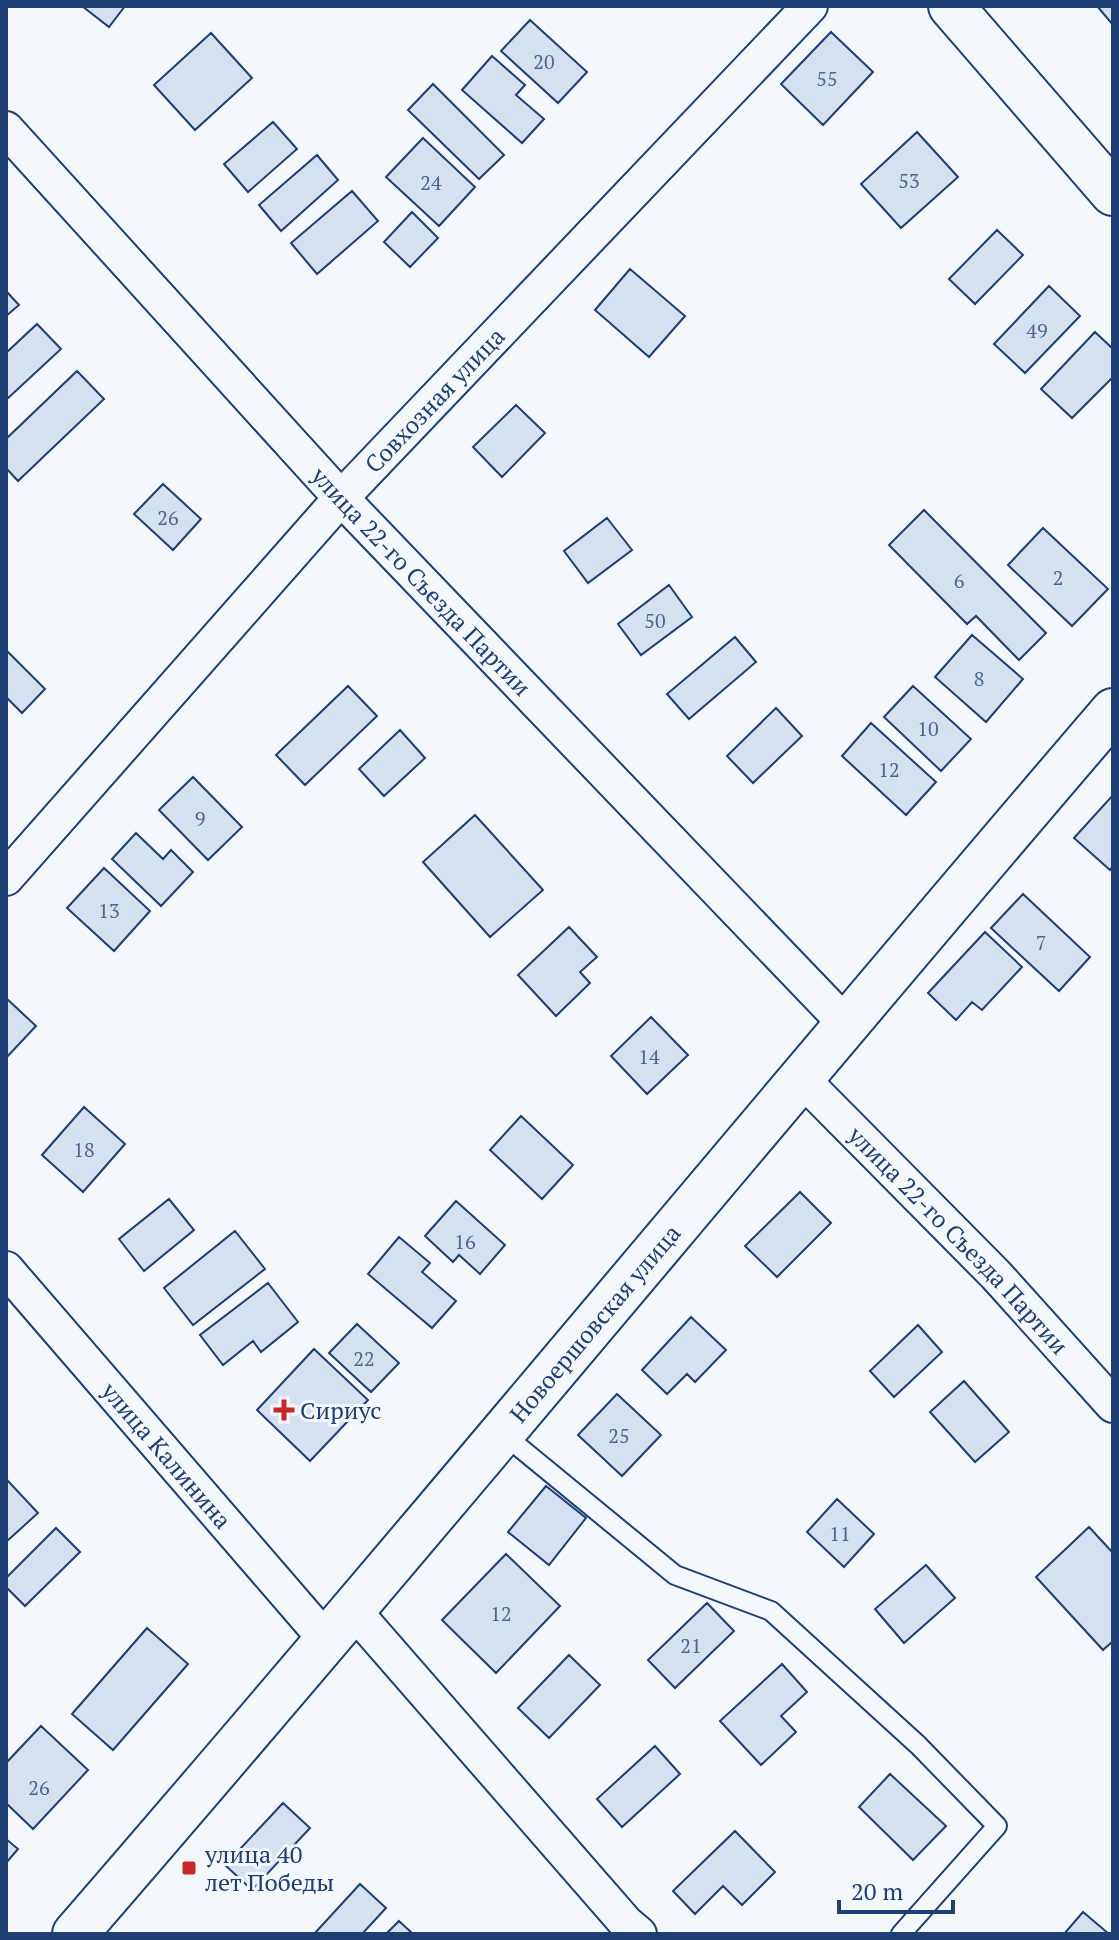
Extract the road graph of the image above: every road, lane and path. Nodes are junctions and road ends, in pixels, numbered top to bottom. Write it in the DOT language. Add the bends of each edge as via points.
graph roads {
  1 [pos="810,6"];
  2 [pos="951,6"];
  3 [pos="6,129"];
  4 [pos="1113,193"];
  5 [pos="341,498"];
  6 [pos="1113,711"];
  7 [pos="6,878"];
  8 [pos="845,1023"];
  9 [pos="801,1078"];
  10 [pos="6,1269"];
  11 [pos="1113,1405"];
  12 [pos="502,1433"];
  13 [pos="341,1626"];
  14 [pos="75,1934"];
  15 [pos="639,1934"];
  16 [pos="901,1934"];
  1 -- 5 [label="street, Совхозная улица"];
  2 -- 4 [label="main road"];
  3 -- 5 [label="street, улица 22-го Съезда Партии"];
  5 -- 7 [label="street, Совхозная улица"];
  5 -- 8 [label="street, улица 22-го Съезда Партии"];
  6 -- 8 [label="main road, Новоершовская улица"];
  8 -- 9 [label="main road, Новоершовская улица"];
  9 -- 11 [label="street, улица 22-го Съезда Партии" via="996,1275"];
  9 -- 12 [label="main road, Новоершовская улица"];
  10 -- 13 [label="street, улица Калинина"];
  12 -- 13 [label="main road, Новоершовская улица"];
  12 -- 16 [label="lane" via="675,1575 771,1611 918,1745 997,1826"];
  13 -- 14 [label="main road, Новоершовская улица"];
  13 -- 15 [label="street, улица Калинина"];
}
